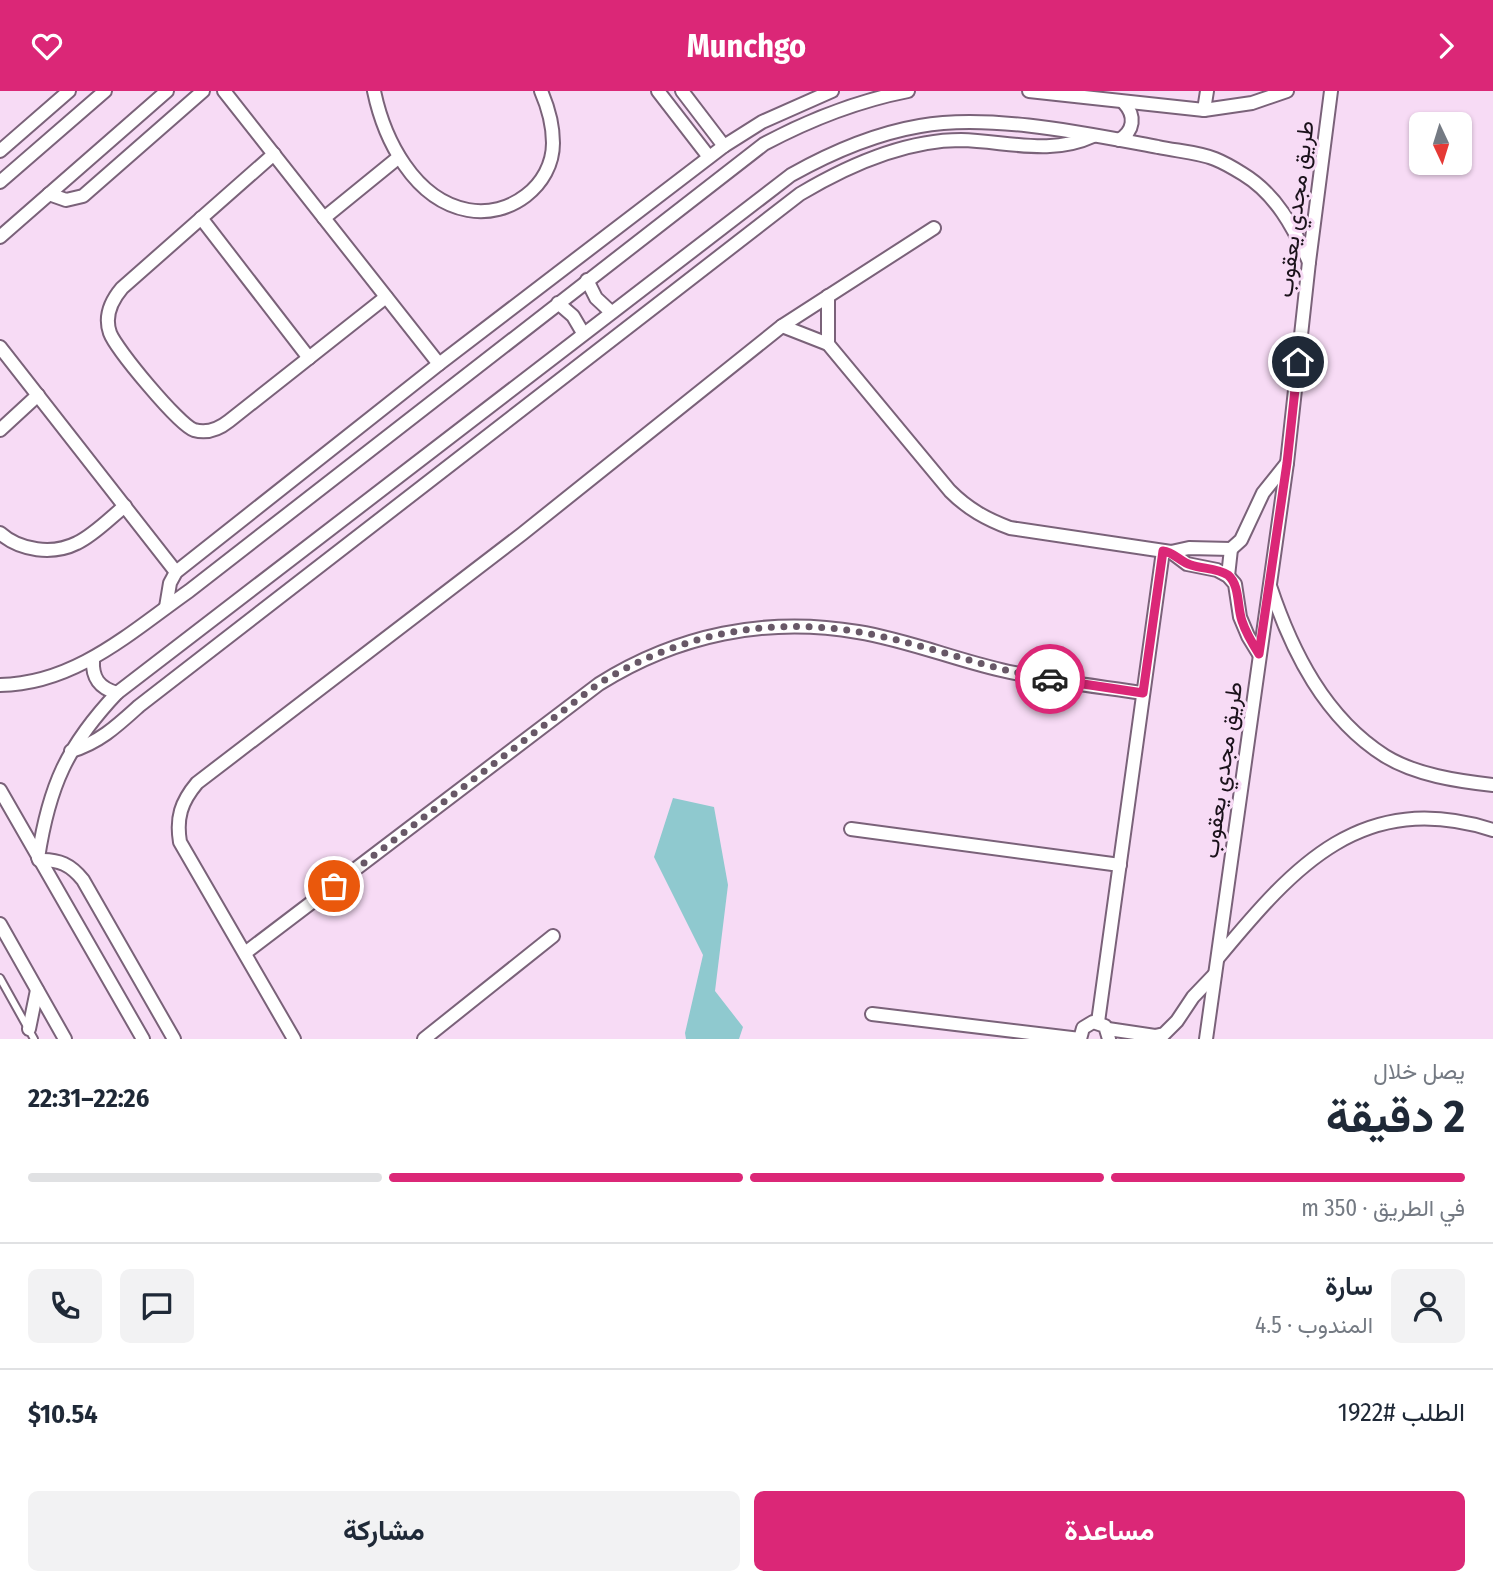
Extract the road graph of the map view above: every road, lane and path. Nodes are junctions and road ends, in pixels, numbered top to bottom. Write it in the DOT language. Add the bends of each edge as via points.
graph roads {
  1 [pos="69,91"];
  2 [pos="167,91"];
  3 [pos="202,91"];
  4 [pos="224,91"];
  5 [pos="374,91"];
  6 [pos="541,91"];
  7 [pos="658,91"];
  8 [pos="681,91"];
  9 [pos="832,91"];
  10 [pos="908,91"];
  11 [pos="1029,91"];
  12 [pos="1207,91"];
  13 [pos="1287,91"];
  14 [pos="1331,91"];
  15 [pos="99,93"];
  16 [pos="1124,103"];
  17 [pos="1204,110"];
  18 [pos="1093,136"];
  19 [pos="1119,140"];
  20 [pos="2,145"];
  21 [pos="724,146"];
  22 [pos="274,154"];
  23 [pos="398,157"];
  24 [pos="709,157"];
  25 [pos="0,182"];
  26 [pos="49,194"];
  27 [pos="652,201"];
  28 [pos="201,218"];
  29 [pos="324,218"];
  30 [pos="667,218"];
  31 [pos="934,228"];
  32 [pos="0,237"];
  33 [pos="1309,262"];
  34 [pos="587,280"];
  35 [pos="828,296"];
  36 [pos="386,297"];
  37 [pos="558,303"];
  38 [pos="611,312"];
  39 [pos="782,326"];
  40 [pos="488,328"];
  41 [pos="583,333"];
  42 [pos="828,344"];
  43 [pos="503,346"];
  44 [pos="0,347"];
  45 [pos="309,358"];
  46 [pos="439,364"];
  47 [pos="38,395"];
  48 [pos="0,430"];
  49 [pos="1287,463"];
  50 [pos="125,506"];
  51 [pos="0,533"];
  52 [pos="1231,549"];
  53 [pos="1167,551"];
  54 [pos="176,572"];
  55 [pos="1228,576"];
  56 [pos="1269,584"];
  57 [pos="166,607"];
  58 [pos="1259,654"];
  59 [pos="93,660"];
  60 [pos="0,685"];
  61 [pos="117,693"];
  62 [pos="1143,693"];
  63 [pos="71,751"];
  64 [pos="1493,785"];
  65 [pos="0,790"];
  66 [pos="4,804"];
  67 [pos="851,829"];
  68 [pos="1493,830"];
  69 [pos="38,859"];
  70 [pos="1120,865"];
  71 [pos="0,924"];
  72 [pos="553,936"];
  73 [pos="245,953"];
  74 [pos="1217,959"];
  75 [pos="1215,974"];
  76 [pos="0,978"];
  77 [pos="37,990"];
  78 [pos="872,1014"];
  79 [pos="1105,1030"];
  80 [pos="32,1034"];
  81 [pos="1164,1036"];
  82 [pos="65,1039"];
  83 [pos="143,1039"];
  84 [pos="174,1039"];
  85 [pos="294,1039"];
  86 [pos="424,1039"];
  87 [pos="1080,1039"];
  88 [pos="1206,1039"];
  1 -- 20 [label="street"];
  2 -- 26 [label="street"];
  3 -- 26 [label="street" via="83,196 66,200"];
  4 -- 22 [label="street"];
  5 -- 23 [label="street"];
  6 -- 23 [label="street" via="551,123 549,165 525,197 507,207 477,211 448,203"];
  7 -- 24 [label="street"];
  8 -- 21 [label="street"];
  9 -- 21 [label="street" via="762,122"];
  10 -- 30 [label="street" via="801,124 764,144"];
  11 -- 16 [label="street"];
  12 -- 17 [label="street"];
  13 -- 17 [label="street" via="1252,103"];
  14 -- 33 [label="street, طريق مجدي يعقوب"];
  15 -- 25 [label="street"];
  16 -- 17 [label="street"];
  16 -- 19 [label="street" via="1132,123"];
  18 -- 19 [label="street"];
  18 -- 38 [label="street" via="968,122 876,135 791,175"];
  18 -- 63 [label="street" via="1059,147 960,140 920,145 870,159 827,178 778,211 114,729"];
  19 -- 33 [label="street" via="1213,158 1245,175 1273,199 1295,229"];
  21 -- 24 [label="street"];
  22 -- 28 [label="street"];
  22 -- 29 [label="street"];
  23 -- 29 [label="street"];
  24 -- 27 [label="street"];
  26 -- 32 [label="street"];
  27 -- 30 [label="street"];
  27 -- 40 [label="street"];
  28 -- 45 [label="street"];
  28 -- 45 [label="street" via="114,297 108,320 115,343 178,420 203,431 222,427"];
  29 -- 36 [label="street"];
  30 -- 34 [label="street"];
  31 -- 35 [label="street"];
  33 -- 49 [label="street, طريق مجدي يعقوب"];
  34 -- 37 [label="street"];
  34 -- 38 [label="street" via="596,298"];
  35 -- 39 [label="street"];
  35 -- 42 [label="street"];
  36 -- 45 [label="street"];
  36 -- 46 [label="street"];
  37 -- 41 [label="street"];
  37 -- 43 [label="street"];
  38 -- 41 [label="street"];
  39 -- 42 [label="street"];
  39 -- 73 [label="street" via="185,797 179,813 180,842"];
  40 -- 43 [label="street"];
  40 -- 46 [label="street"];
  41 -- 61 [label="street"];
  42 -- 53 [label="street" via="950,491 988,520 1010,529"];
  43 -- 57 [label="street"];
  44 -- 47 [label="street"];
  46 -- 54 [label="street"];
  47 -- 48 [label="street"];
  47 -- 50 [label="street"];
  49 -- 52 [label="street" via="1263,493 1241,540"];
  49 -- 56 [label="street, طريق مجدي يعقوب"];
  50 -- 51 [label="street" via="79,543 64,548 32,549"];
  50 -- 54 [label="street"];
  52 -- 53 [label="street"];
  52 -- 55 [label="street"];
  53 -- 55 [label="street" via="1187,564"];
  53 -- 62 [label="street"];
  54 -- 57 [label="street"];
  55 -- 58 [label="street" via="1235,584 1240,617"];
  56 -- 58 [label="street, طريق مجدي يعقوب"];
  56 -- 64 [label="street" via="1303,665 1325,700 1357,735 1387,757 1414,769"];
  57 -- 59 [label="street"];
  58 -- 74 [label="street, طريق مجدي يعقوب"];
  59 -- 60 [label="street" via="38,680"];
  59 -- 61 [label="street" via="97,682"];
  61 -- 63 [label="street"];
  62 -- 70 [label="street"];
  62 -- 73 [label="street" via="1006,671 883,637 829,628 769,627 690,641 653,654 598,684"];
  63 -- 69 [label="street" via="53,792"];
  65 -- 66 [label="street"];
  66 -- 69 [label="street"];
  67 -- 70 [label="street"];
  68 -- 74 [label="street" via="1436,817 1368,828 1326,849 1294,873"];
  69 -- 83 [label="street"];
  69 -- 84 [label="street" via="64,863 83,880"];
  70 -- 79 [label="street"];
  71 -- 77 [label="street"];
  72 -- 86 [label="street"];
  73 -- 85 [label="street"];
  74 -- 75 [label="street, طريق مجدي يعقوب"];
  75 -- 81 [label="street"];
  75 -- 88 [label="street, طريق مجدي يعقوب"];
  76 -- 80 [label="lane"];
  77 -- 80 [label="street"];
  77 -- 82 [label="street"];
  78 -- 87 [label="street"];
  79 -- 81 [label="street"];
  79 -- 87 [label="street" via="1087,1024"];
}
